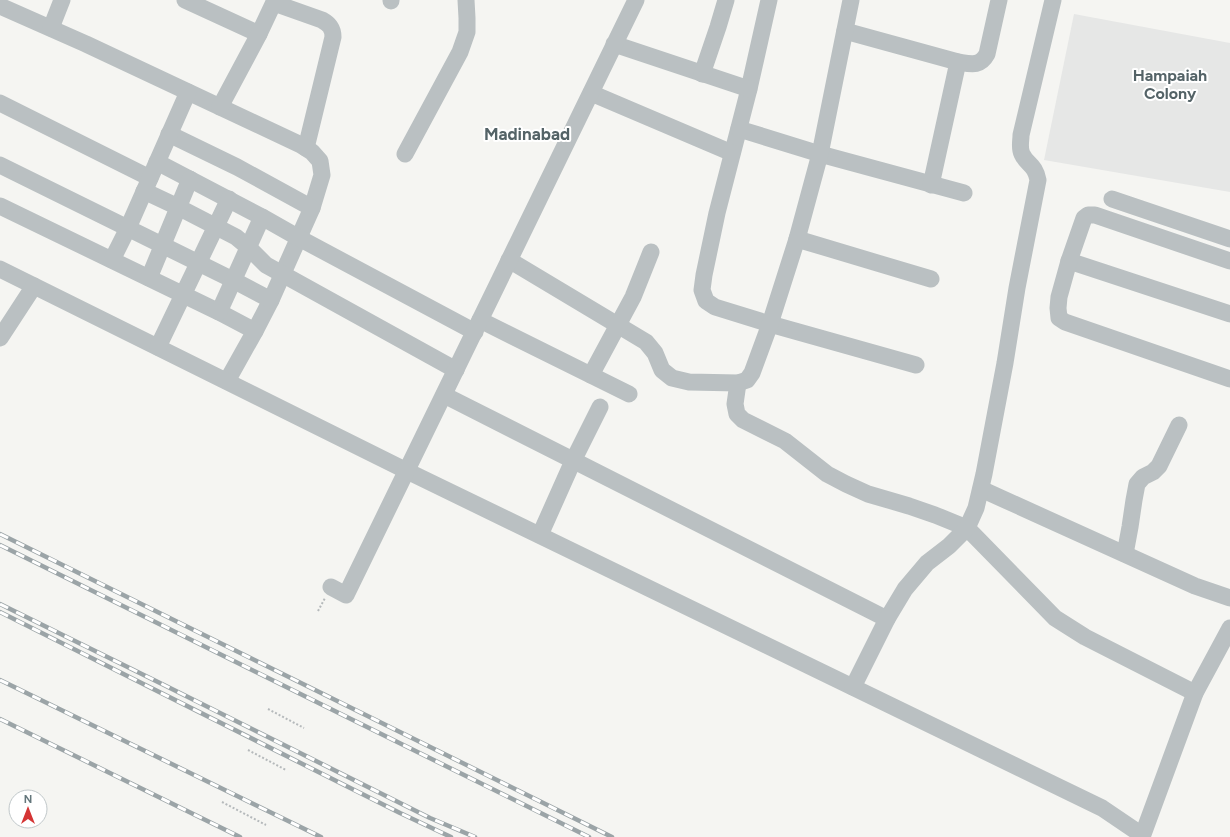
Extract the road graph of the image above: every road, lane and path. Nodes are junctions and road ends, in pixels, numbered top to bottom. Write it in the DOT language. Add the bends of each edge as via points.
graph roads {
  1 [pos="62,0"];
  2 [pos="185,0"];
  3 [pos="466,0"];
  4 [pos="636,0"];
  5 [pos="726,0"];
  6 [pos="769,0"];
  7 [pos="851,0"];
  8 [pos="999,0"];
  9 [pos="1053,0"];
  10 [pos="274,1"];
  11 [pos="0,6"];
  12 [pos="51,28"];
  13 [pos="845,31"];
  14 [pos="259,34"];
  15 [pos="614,44"];
  16 [pos="958,62"];
  17 [pos="702,74"];
  18 [pos="749,90"];
  19 [pos="188,92"];
  20 [pos="590,93"];
  21 [pos="0,103"];
  22 [pos="220,107"];
  23 [pos="739,129"];
  24 [pos="170,134"];
  25 [pos="306,148"];
  26 [pos="732,153"];
  27 [pos="406,154"];
  28 [pos="820,154"];
  29 [pos="157,162"];
  30 [pos="0,165"];
  31 [pos="190,179"];
  32 [pos="147,185"];
  33 [pos="931,185"];
  34 [pos="964,193"];
  35 [pos="228,199"];
  36 [pos="1112,199"];
  37 [pos="0,206"];
  38 [pos="178,207"];
  39 [pos="312,208"];
  40 [pos="262,216"];
  41 [pos="216,226"];
  42 [pos="128,228"];
  43 [pos="298,238"];
  44 [pos="797,239"];
  45 [pos="1230,239"];
  46 [pos="162,245"];
  47 [pos="248,247"];
  48 [pos="651,252"];
  49 [pos="112,260"];
  50 [pos="509,260"];
  51 [pos="1069,261"];
  52 [pos="1230,261"];
  53 [pos="198,263"];
  54 [pos="0,269"];
  55 [pos="282,274"];
  56 [pos="148,278"];
  57 [pos="931,279"];
  58 [pos="233,280"];
  59 [pos="34,286"];
  60 [pos="182,294"];
  61 [pos="271,300"];
  62 [pos="219,312"];
  63 [pos="1230,314"];
  64 [pos="770,324"];
  65 [pos="477,326"];
  66 [pos="618,326"];
  67 [pos="255,331"];
  68 [pos="0,338"];
  69 [pos="158,347"];
  70 [pos="916,365"];
  71 [pos="456,370"];
  72 [pos="591,375"];
  73 [pos="1230,379"];
  74 [pos="227,381"];
  75 [pos="738,383"];
  76 [pos="629,394"];
  77 [pos="444,395"];
  78 [pos="600,408"];
  79 [pos="1179,425"];
  80 [pos="573,461"];
  81 [pos="407,471"];
  82 [pos="981,490"];
  83 [pos="966,528"];
  84 [pos="540,536"];
  85 [pos="1125,554"];
  86 [pos="331,587"];
  87 [pos="1230,598"];
  88 [pos="886,619"];
  89 [pos="1230,628"];
  90 [pos="853,687"];
  91 [pos="1195,693"];
  92 [pos="268,709"];
  93 [pos="304,728"];
  94 [pos="248,750"];
  95 [pos="286,770"];
  96 [pos="222,802"];
  97 [pos="266,825"];
  98 [pos="1142,835"];
  1 -- 12 [label="street"];
  2 -- 14 [label="street"];
  3 -- 27 [label="street" via="467,32 460,52"];
  4 -- 15 [label="street"];
  5 -- 17 [label="street"];
  6 -- 18 [label="street"];
  7 -- 13 [label="street"];
  8 -- 16 [label="street" via="983,60 972,64"];
  9 -- 82 [label="street" via="1021,135 1021,153 1036,172 1038,180"];
  10 -- 14 [label="street"];
  10 -- 25 [label="street" via="322,20 329,24 333,31"];
  11 -- 12 [label="street"];
  12 -- 19 [label="street"];
  13 -- 16 [label="street"];
  13 -- 28 [label="street"];
  14 -- 22 [label="street"];
  15 -- 17 [label="street"];
  15 -- 20 [label="street"];
  16 -- 33 [label="street"];
  17 -- 18 [label="street"];
  18 -- 23 [label="street"];
  19 -- 22 [label="street"];
  19 -- 24 [label="street"];
  20 -- 26 [label="street"];
  20 -- 50 [label="street"];
  21 -- 32 [label="street"];
  22 -- 25 [label="street"];
  23 -- 26 [label="street"];
  23 -- 28 [label="street"];
  24 -- 29 [label="street"];
  24 -- 39 [label="street"];
  25 -- 39 [label="street" via="320,161 322,175"];
  26 -- 64 [label="street" via="702,290 706,301 715,307"];
  28 -- 33 [label="street"];
  28 -- 44 [label="street"];
  29 -- 31 [label="street"];
  29 -- 32 [label="street"];
  30 -- 42 [label="street"];
  31 -- 35 [label="street"];
  31 -- 38 [label="street"];
  32 -- 38 [label="street"];
  32 -- 42 [label="street"];
  33 -- 34 [label="street"];
  35 -- 40 [label="street"];
  35 -- 41 [label="street"];
  36 -- 45 [label="street"];
  37 -- 49 [label="street"];
  38 -- 41 [label="street"];
  38 -- 46 [label="street"];
  39 -- 43 [label="street"];
  40 -- 43 [label="street"];
  40 -- 47 [label="street"];
  41 -- 47 [label="street"];
  41 -- 53 [label="street"];
  42 -- 46 [label="street"];
  42 -- 49 [label="street"];
  43 -- 55 [label="street"];
  43 -- 65 [label="street"];
  44 -- 57 [label="street"];
  44 -- 64 [label="street"];
  46 -- 53 [label="street"];
  46 -- 56 [label="street"];
  47 -- 55 [label="street" via="266,265"];
  47 -- 58 [label="street"];
  48 -- 66 [label="street"];
  49 -- 56 [label="street"];
  50 -- 65 [label="street"];
  50 -- 66 [label="street"];
  51 -- 52 [label="street" via="1084,218 1088,215 1095,215"];
  51 -- 63 [label="street"];
  51 -- 73 [label="street" via="1059,297 1059,318"];
  53 -- 58 [label="street"];
  53 -- 60 [label="street"];
  54 -- 59 [label="street"];
  55 -- 61 [label="street"];
  55 -- 71 [label="street"];
  56 -- 60 [label="street"];
  58 -- 61 [label="street"];
  58 -- 62 [label="street"];
  59 -- 68 [label="street"];
  59 -- 69 [label="street"];
  60 -- 62 [label="street"];
  60 -- 69 [label="street"];
  61 -- 67 [label="street"];
  62 -- 67 [label="street"];
  64 -- 70 [label="street"];
  64 -- 75 [label="street" via="752,374 747,380"];
  65 -- 71 [label="street"];
  65 -- 72 [label="street"];
  66 -- 72 [label="street"];
  66 -- 75 [label="street" via="646,342 655,353 662,370 672,378 689,382"];
  67 -- 74 [label="street"];
  69 -- 74 [label="street"];
  71 -- 77 [label="street"];
  72 -- 76 [label="street"];
  74 -- 81 [label="street"];
  75 -- 83 [label="street" via="735,404 737,414 743,420 785,442 846,484 868,494 935,514"];
  77 -- 80 [label="street"];
  77 -- 81 [label="street"];
  78 -- 80 [label="street"];
  79 -- 85 [label="street" via="1159,466 1137,484"];
  80 -- 84 [label="street"];
  80 -- 88 [label="street"];
  81 -- 84 [label="street"];
  81 -- 86 [label="street" via="346,595"];
  82 -- 83 [label="street"];
  82 -- 85 [label="street"];
  83 -- 88 [label="street" via="949,546 927,563 905,589"];
  83 -- 91 [label="street" via="1055,618 1085,637"];
  84 -- 90 [label="street"];
  85 -- 87 [label="street" via="1195,586"];
  88 -- 90 [label="street"];
  89 -- 91 [label="street"];
  90 -- 98 [label="street" via="1102,808"];
  91 -- 98 [label="street"];
  92 -- 93 [label="path"];
  94 -- 95 [label="path"];
  96 -- 97 [label="path"];
}
